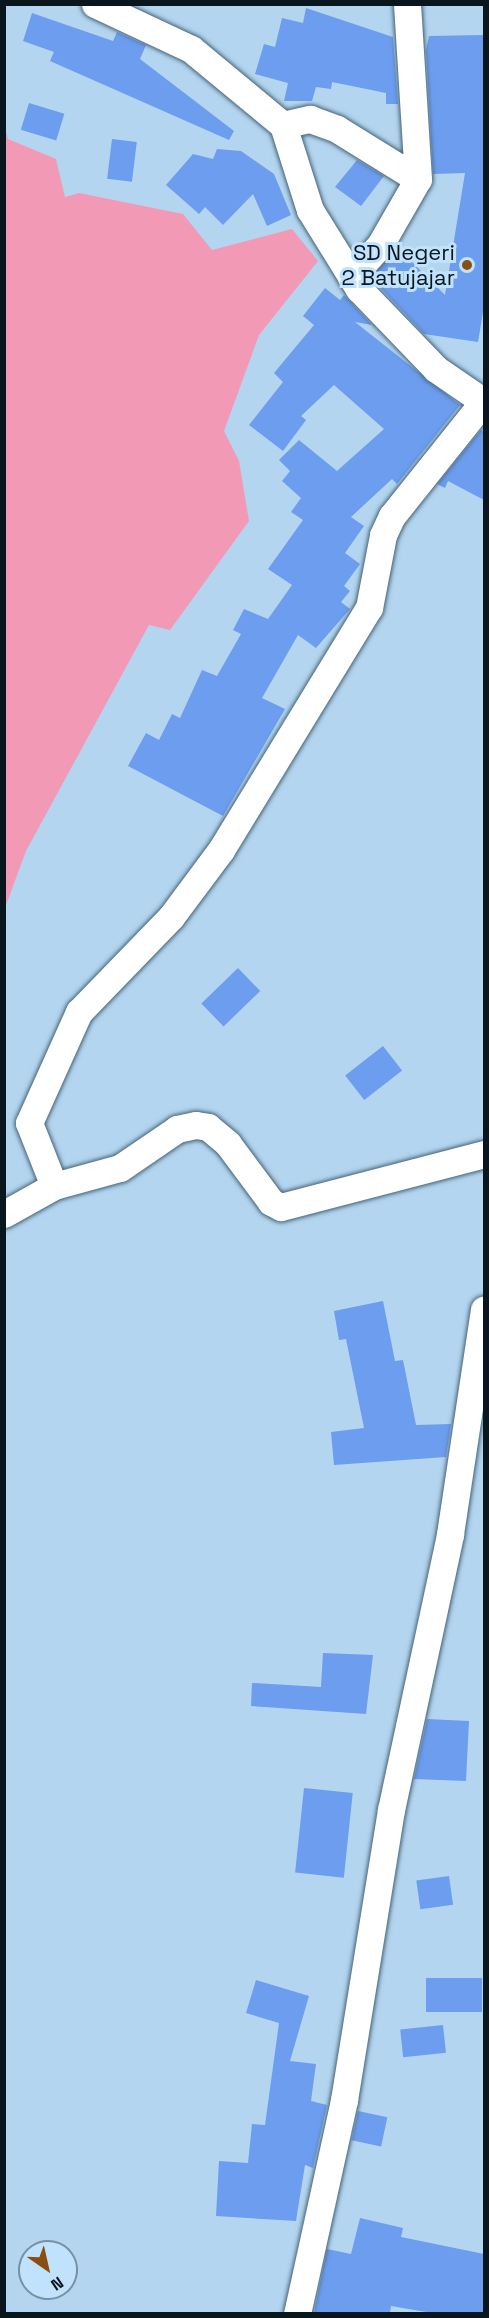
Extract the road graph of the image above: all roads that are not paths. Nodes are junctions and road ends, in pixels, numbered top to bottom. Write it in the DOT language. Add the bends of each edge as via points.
graph roads {
  1 [pos="95,4"];
  2 [pos="407,4"];
  3 [pos="283,125"];
  4 [pos="418,178"];
  5 [pos="351,277"];
  6 [pos="484,402"];
  7 [pos="484,1154"];
  8 [pos="54,1186"];
  9 [pos="4,1214"];
  10 [pos="484,1310"];
  11 [pos="297,2313"];
  1 -- 3 [label="street" via="191,49"];
  2 -- 4 [label="street"];
  3 -- 4 [label="street" via="310,119 337,129"];
  3 -- 5 [label="street" via="310,210"];
  4 -- 5 [label="street" via="380,244"];
  5 -- 6 [label="street" via="436,369"];
  6 -- 8 [label="street" via="392,516 369,608 221,850 171,917 79,1012 29,1123"];
  7 -- 8 [label="street" via="281,1207 271,1202 228,1144 208,1127 196,1125 177,1130 120,1168"];
  8 -- 9 [label="street"];
  10 -- 11 [label="street" via="450,1534 397,1777 345,2090"];
}
